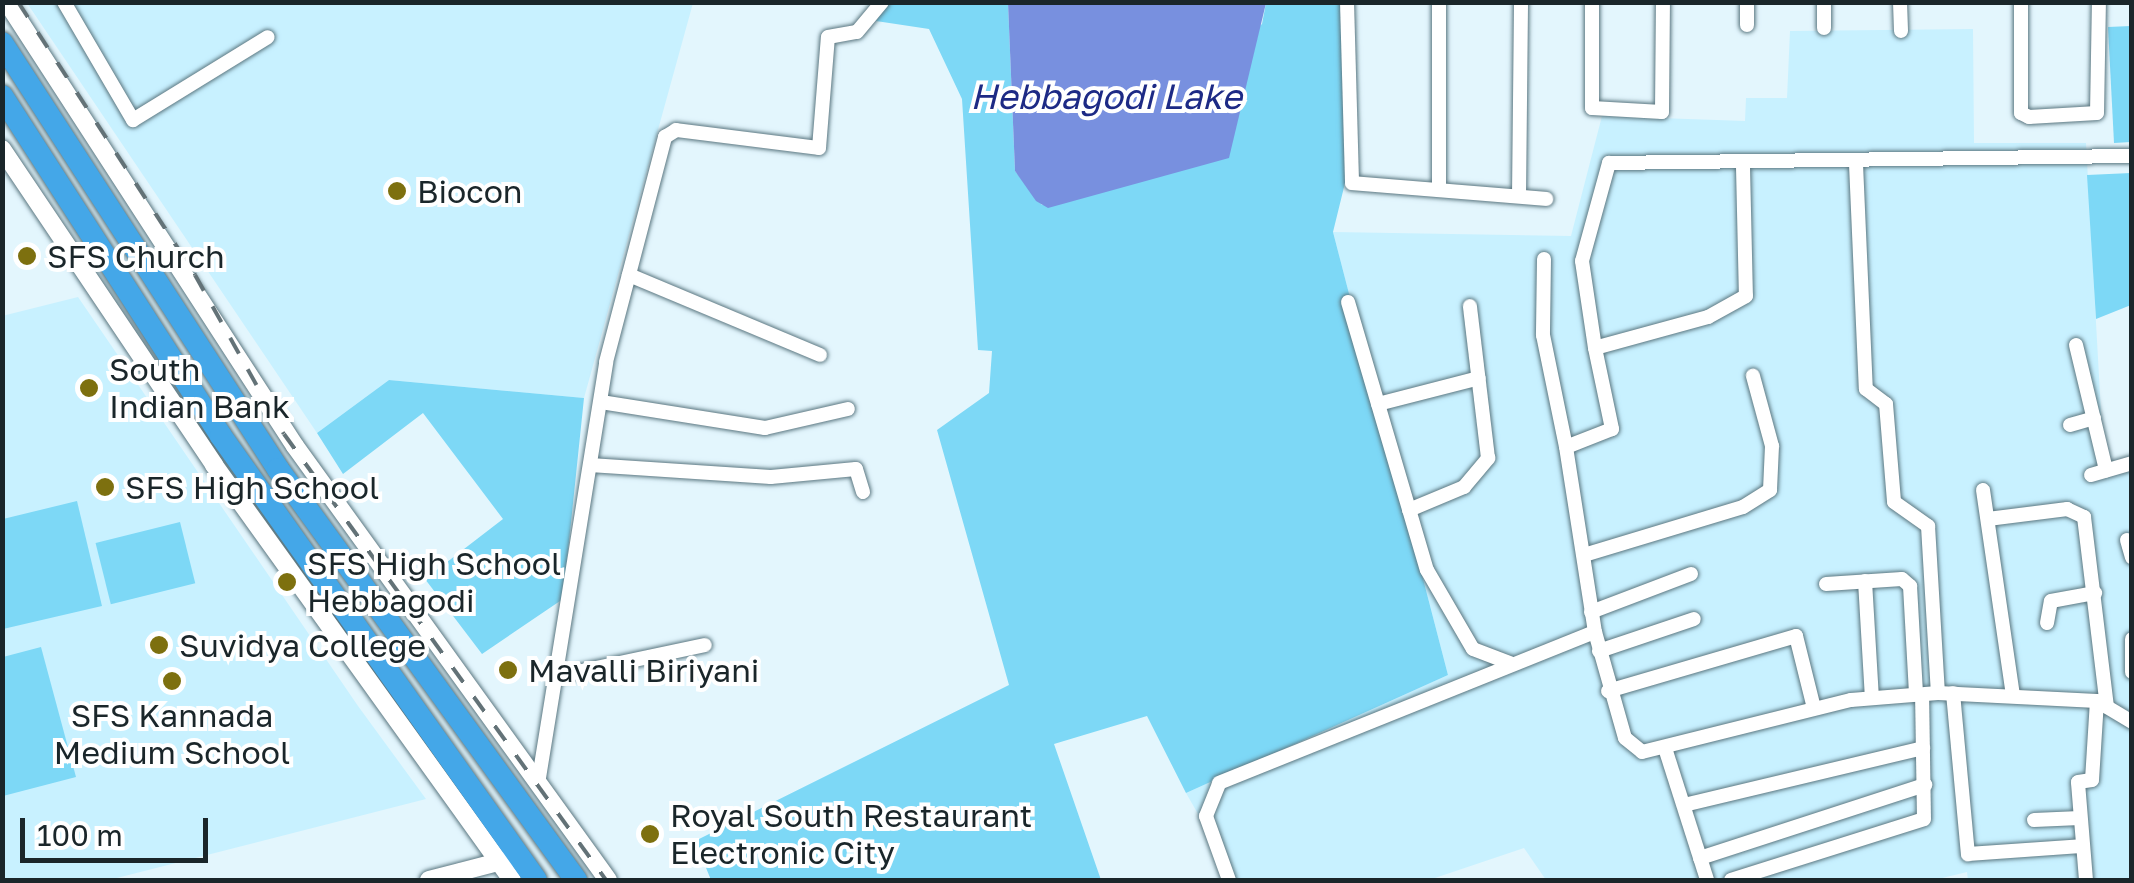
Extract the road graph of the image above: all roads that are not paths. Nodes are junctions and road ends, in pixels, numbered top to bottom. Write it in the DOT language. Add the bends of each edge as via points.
graph roads {
  1 [pos="6,2"];
  2 [pos="64,2"];
  3 [pos="882,2"];
  4 [pos="1347,2"];
  5 [pos="1439,2"];
  6 [pos="1521,2"];
  7 [pos="1592,2"];
  8 [pos="1664,2"];
  9 [pos="1747,2"];
  10 [pos="1824,2"];
  11 [pos="1900,2"];
  12 [pos="2021,2"];
  13 [pos="2099,2"];
  14 [pos="1747,25"];
  15 [pos="1824,28"];
  16 [pos="1900,31"];
  17 [pos="268,37"];
  18 [pos="2,43"];
  19 [pos="2,96"];
  20 [pos="2,149"];
  21 [pos="2132,156"];
  22 [pos="1856,164"];
  23 [pos="1744,167"];
  24 [pos="1439,190"];
  25 [pos="1518,196"];
  26 [pos="1546,198"];
  27 [pos="1544,260"];
  28 [pos="629,274"];
  29 [pos="1348,302"];
  30 [pos="1470,306"];
  31 [pos="2076,344"];
  32 [pos="1595,348"];
  33 [pos="820,355"];
  34 [pos="1754,376"];
  35 [pos="1479,378"];
  36 [pos="601,402"];
  37 [pos="1378,404"];
  38 [pos="848,408"];
  39 [pos="2094,418"];
  40 [pos="2070,425"];
  41 [pos="1566,447"];
  42 [pos="2132,463"];
  43 [pos="590,465"];
  44 [pos="2106,470"];
  45 [pos="2090,475"];
  46 [pos="1982,490"];
  47 [pos="864,492"];
  48 [pos="1409,510"];
  49 [pos="1988,519"];
  50 [pos="2127,540"];
  51 [pos="1584,555"];
  52 [pos="2132,557"];
  53 [pos="1691,574"];
  54 [pos="1865,581"];
  55 [pos="1826,584"];
  56 [pos="2095,593"];
  57 [pos="1591,612"];
  58 [pos="1694,619"];
  59 [pos="2047,624"];
  60 [pos="1595,632"];
  61 [pos="2132,639"];
  62 [pos="706,645"];
  63 [pos="1599,651"];
  64 [pos="1511,663"];
  65 [pos="2132,672"];
  66 [pos="558,676"];
  67 [pos="1608,691"];
  68 [pos="1946,693"];
  69 [pos="1919,695"];
  70 [pos="2013,696"];
  71 [pos="1872,698"];
  72 [pos="2102,704"];
  73 [pos="1814,708"];
  74 [pos="2132,722"];
  75 [pos="413,728"];
  76 [pos="1665,748"];
  77 [pos="1924,748"];
  78 [pos="538,784"];
  79 [pos="1925,785"];
  80 [pos="1684,805"];
  81 [pos="2080,818"];
  82 [pos="2034,820"];
  83 [pos="2081,846"];
  84 [pos="1700,858"];
  85 [pos="508,859"];
  86 [pos="429,880"];
  87 [pos="512,880"];
  88 [pos="536,880"];
  89 [pos="576,880"];
  90 [pos="608,880"];
  91 [pos="1230,880"];
  92 [pos="1707,880"];
  93 [pos="1731,880"];
  94 [pos="2086,880"];
  1 -- 78 [label="street" via="295,446"];
  2 -- 17 [label="street" via="133,120"];
  3 -- 28 [label="street" via="856,32 828,37 819,148 676,130 665,137"];
  4 -- 24 [label="street" via="1352,183"];
  5 -- 24 [label="street"];
  6 -- 25 [label="street"];
  7 -- 8 [label="street" via="1592,108 1662,112"];
  9 -- 14 [label="street"];
  10 -- 15 [label="street"];
  11 -- 16 [label="street"];
  12 -- 13 [label="street" via="2021,112 2061,117 2097,112"];
  18 -- 89 [label="highway" via="278,469"];
  19 -- 75 [label="highway"];
  20 -- 75 [label="street"];
  21 -- 22 [label="street"];
  22 -- 23 [label="street"];
  22 -- 68 [label="street" via="1866,388 1886,404 1894,502 1928,526"];
  23 -- 32 [label="street" via="1746,296 1708,317"];
  23 -- 32 [label="street" via="1609,162 1582,261"];
  24 -- 25 [label="street"];
  25 -- 26 [label="street"];
  27 -- 41 [label="street" via="1545,346"];
  28 -- 33 [label="street"];
  28 -- 36 [label="street"];
  29 -- 37 [label="street"];
  30 -- 35 [label="street"];
  31 -- 39 [label="street"];
  32 -- 41 [label="street" via="1612,429"];
  34 -- 51 [label="street" via="1772,446 1770,490 1743,508"];
  35 -- 37 [label="street"];
  35 -- 48 [label="street" via="1490,440 1481,471"];
  36 -- 38 [label="street" via="765,428"];
  36 -- 43 [label="street"];
  37 -- 48 [label="street"];
  39 -- 40 [label="street"];
  39 -- 44 [label="street"];
  41 -- 51 [label="street"];
  42 -- 44 [label="street"];
  43 -- 47 [label="street" via="771,477 856,469"];
  43 -- 66 [label="street"];
  44 -- 45 [label="street"];
  46 -- 49 [label="street"];
  48 -- 64 [label="street" via="1427,570 1473,649"];
  49 -- 56 [label="street" via="2076,510 2088,531"];
  49 -- 70 [label="street"];
  50 -- 52 [label="street"];
  51 -- 57 [label="street"];
  53 -- 57 [label="street"];
  54 -- 55 [label="street"];
  54 -- 69 [label="street" via="1910,586"];
  54 -- 71 [label="street"];
  56 -- 59 [label="street" via="2050,601"];
  56 -- 72 [label="street"];
  57 -- 60 [label="street"];
  58 -- 63 [label="street"];
  60 -- 63 [label="street"];
  60 -- 64 [label="street"];
  61 -- 65 [label="street"];
  62 -- 66 [label="street"];
  63 -- 67 [label="street"];
  64 -- 91 [label="street" via="1219,783 1206,816"];
  66 -- 78 [label="street"];
  67 -- 73 [label="street" via="1796,636"];
  67 -- 76 [label="street" via="1626,738 1642,752"];
  68 -- 69 [label="street"];
  68 -- 70 [label="street"];
  68 -- 83 [label="street" via="1963,849 1980,858"];
  69 -- 71 [label="street"];
  69 -- 77 [label="street"];
  70 -- 72 [label="street"];
  71 -- 73 [label="street"];
  72 -- 74 [label="street"];
  72 -- 81 [label="street"];
  73 -- 76 [label="street"];
  75 -- 85 [label="highway"];
  76 -- 80 [label="street"];
  77 -- 79 [label="street"];
  77 -- 80 [label="street"];
  78 -- 90 [label="street"];
  79 -- 84 [label="street"];
  79 -- 93 [label="street" via="1928,813 1914,825"];
  80 -- 84 [label="street"];
  81 -- 82 [label="street"];
  81 -- 83 [label="street"];
  83 -- 94 [label="street"];
  84 -- 92 [label="street"];
  85 -- 86 [label="street"];
  85 -- 87 [label="street"];
  85 -- 88 [label="highway"];
}
